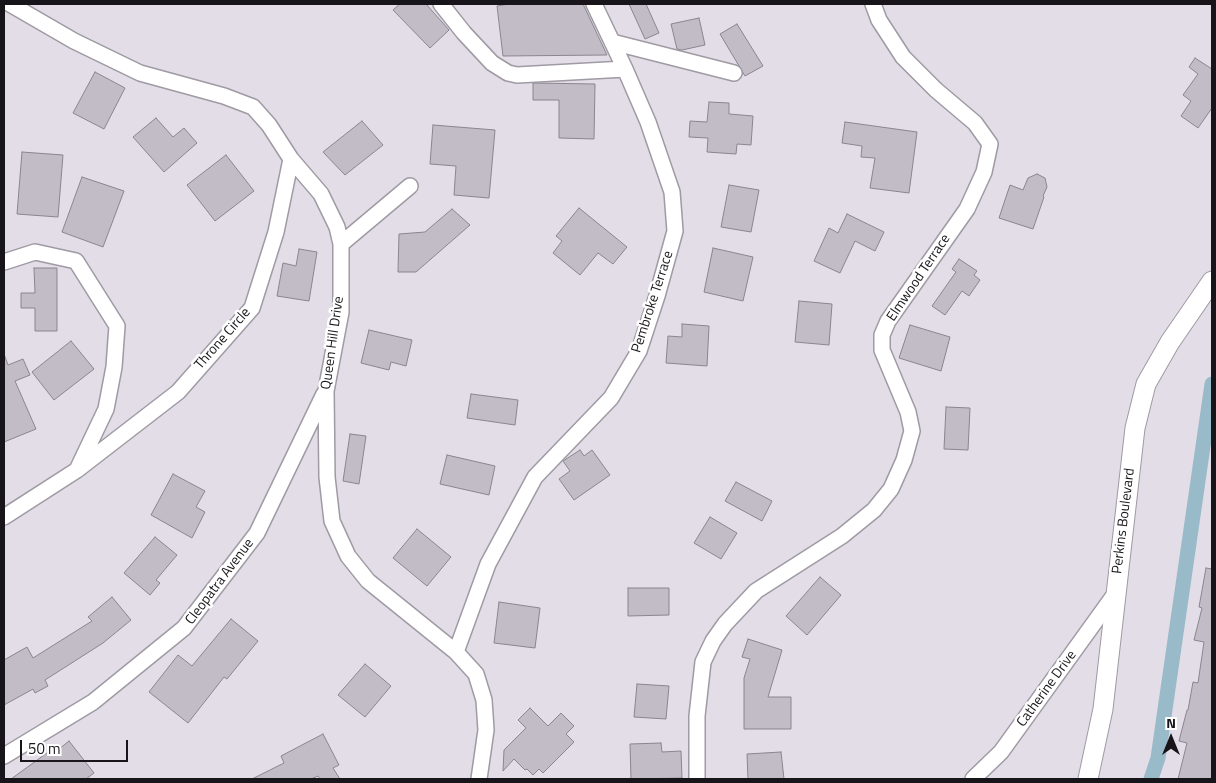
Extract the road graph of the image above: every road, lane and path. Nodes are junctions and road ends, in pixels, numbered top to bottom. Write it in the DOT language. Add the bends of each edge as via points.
graph roads {
  1 [pos="10,4"];
  2 [pos="441,4"];
  3 [pos="594,4"];
  4 [pos="873,4"];
  5 [pos="612,42"];
  6 [pos="625,69"];
  7 [pos="734,73"];
  8 [pos="291,159"];
  9 [pos="410,186"];
  10 [pos="341,244"];
  11 [pos="4,262"];
  12 [pos="1212,281"];
  13 [pos="326,391"];
  14 [pos="77,470"];
  15 [pos="4,517"];
  16 [pos="1115,594"];
  17 [pos="456,652"];
  18 [pos="4,756"];
  19 [pos="479,779"];
  20 [pos="697,779"];
  21 [pos="973,779"];
  22 [pos="1088,779"];
  1 -- 8 [label="street, Queen Hill Drive" via="74,41 140,73 253,107"];
  2 -- 6 [label="street" via="492,63 508,73"];
  3 -- 5 [label="street, Pembroke Terrace"];
  4 -- 20 [label="street, Elmwood Terrace" via="879,20 903,57 936,90 976,122 990,144 984,172 967,209 882,335 882,350 908,412 912,430 904,460 891,489 874,510 842,536 756,591 713,641 703,662 698,707"];
  5 -- 6 [label="street, Pembroke Terrace"];
  5 -- 7 [label="street"];
  6 -- 17 [label="street, Pembroke Terrace" via="648,122 672,192 675,231 657,296 639,351 611,398 535,477 488,564"];
  8 -- 10 [label="street, Queen Hill Drive" via="321,194 337,226"];
  8 -- 14 [label="street, Throne Circle" via="276,232 252,308 178,392"];
  9 -- 10 [label="street"];
  10 -- 13 [label="street, Queen Hill Drive" via="341,312"];
  11 -- 14 [label="street" via="35,252 76,261 117,326 106,409"];
  12 -- 16 [label="street, Perkins Boulevard" via="1146,384 1135,428"];
  13 -- 17 [label="street, Queen Hill Drive" via="327,477 332,521 348,556 368,581"];
  13 -- 18 [label="street, Cleopatra Avenue" via="257,533 184,628 93,702"];
  14 -- 15 [label="street, Throne Circle"];
  16 -- 21 [label="street, Catherine Drive" via="1001,752"];
  16 -- 22 [label="street, Perkins Boulevard" via="1103,709"];
  17 -- 19 [label="street, Queen Hill Drive" via="476,674 484,700 486,730"];
}
